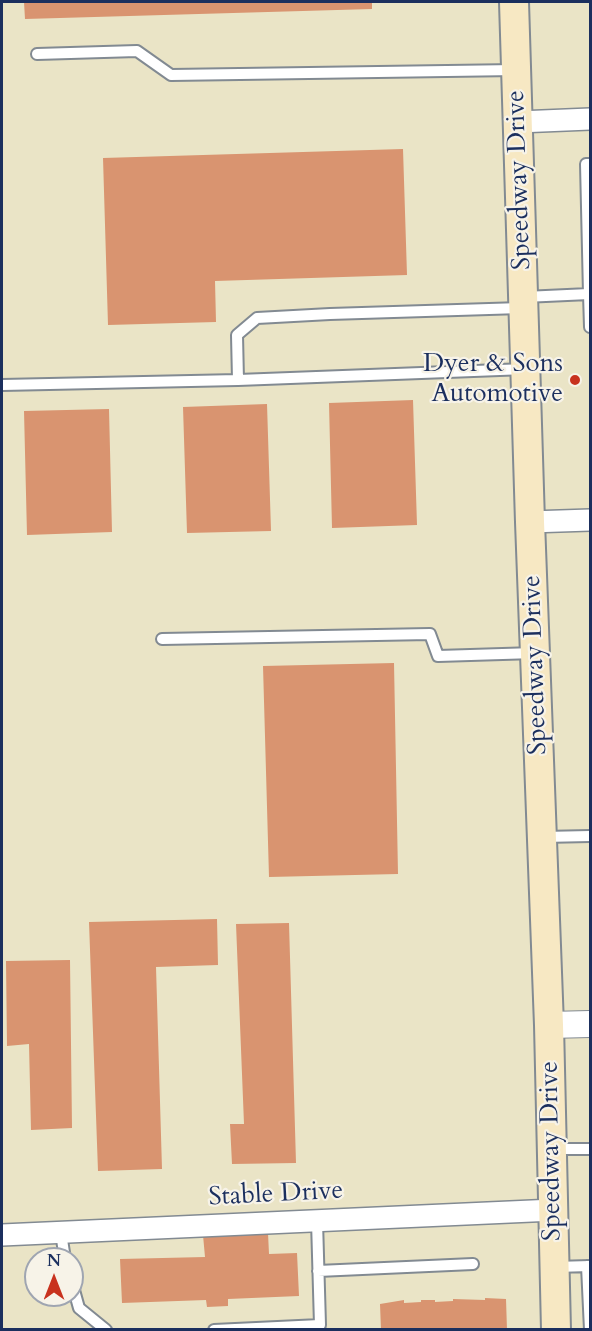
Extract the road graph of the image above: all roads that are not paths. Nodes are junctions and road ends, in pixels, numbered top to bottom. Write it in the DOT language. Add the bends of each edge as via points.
graph roads {
  1 [pos="514,2"];
  2 [pos="37,54"];
  3 [pos="516,70"];
  4 [pos="591,119"];
  5 [pos="518,122"];
  6 [pos="591,164"];
  7 [pos="589,294"];
  8 [pos="524,303"];
  9 [pos="590,327"];
  10 [pos="526,369"];
  11 [pos="238,380"];
  12 [pos="2,385"];
  13 [pos="591,520"];
  14 [pos="530,522"];
  15 [pos="162,639"];
  16 [pos="535,653"];
  17 [pos="591,836"];
  18 [pos="542,837"];
  19 [pos="591,1024"];
  20 [pos="549,1025"];
  21 [pos="552,1149"];
  22 [pos="591,1149"];
  23 [pos="554,1210"];
  24 [pos="317,1221"];
  25 [pos="61,1233"];
  26 [pos="2,1235"];
  27 [pos="63,1247"];
  28 [pos="473,1264"];
  29 [pos="589,1266"];
  30 [pos="555,1267"];
  31 [pos="318,1270"];
  32 [pos="79,1307"];
  33 [pos="106,1329"];
  34 [pos="214,1329"];
  35 [pos="556,1329"];
  36 [pos="590,1329"];
  1 -- 3 [label="main road, Speedway Drive"];
  2 -- 3 [label="lane" via="137,51 171,75"];
  3 -- 5 [label="main road, Speedway Drive"];
  4 -- 5 [label="street"];
  5 -- 8 [label="main road, Speedway Drive"];
  6 -- 7 [label="lane" via="586,164"];
  7 -- 8 [label="lane"];
  7 -- 9 [label="lane"];
  8 -- 10 [label="main road, Speedway Drive"];
  8 -- 11 [label="lane" via="257,318 237,335"];
  10 -- 11 [label="lane"];
  10 -- 14 [label="main road, Speedway Drive"];
  11 -- 12 [label="lane"];
  13 -- 14 [label="street"];
  14 -- 16 [label="main road, Speedway Drive"];
  15 -- 16 [label="lane" via="430,634 438,656"];
  16 -- 18 [label="main road, Speedway Drive"];
  17 -- 18 [label="lane"];
  18 -- 20 [label="main road, Speedway Drive"];
  19 -- 20 [label="street"];
  20 -- 21 [label="main road, Speedway Drive"];
  21 -- 22 [label="lane"];
  21 -- 23 [label="main road, Speedway Drive"];
  23 -- 24 [label="street, Stable Drive"];
  23 -- 30 [label="main road, Speedway Drive"];
  24 -- 25 [label="street, Stable Drive"];
  24 -- 31 [label="lane"];
  25 -- 26 [label="street, Stable Drive"];
  25 -- 27 [label="lane"];
  28 -- 31 [label="lane"];
  29 -- 30 [label="lane"];
  29 -- 36 [label="lane"];
  30 -- 35 [label="main road, Speedway Drive"];
  31 -- 34 [label="lane" via="321,1325"];
  32 -- 33 [label="lane"];
}
